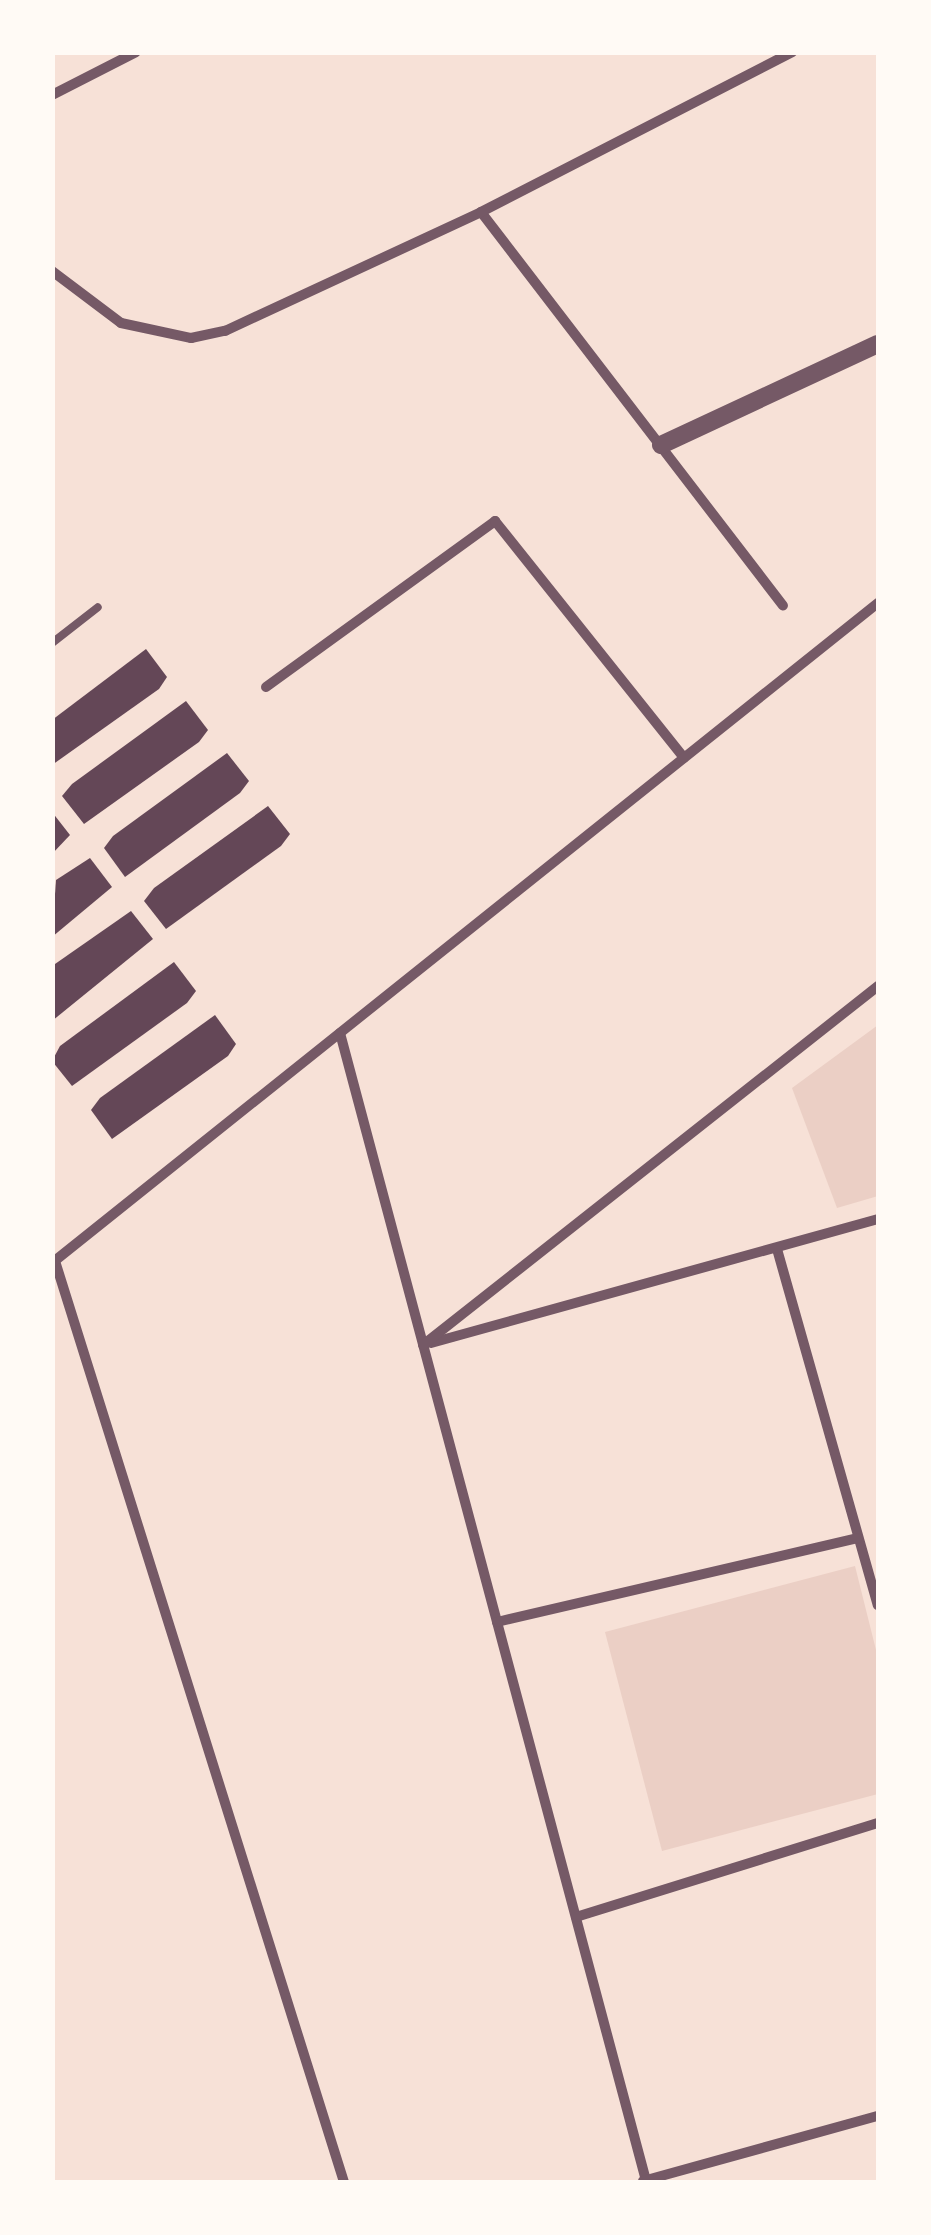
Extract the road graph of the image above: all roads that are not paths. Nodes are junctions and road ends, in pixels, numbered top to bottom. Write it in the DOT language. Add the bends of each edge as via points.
graph roads {
  1 [pos="136,52"];
  2 [pos="792,52"];
  3 [pos="52,95"];
  4 [pos="482,212"];
  5 [pos="52,271"];
  6 [pos="878,344"];
  7 [pos="660,445"];
  8 [pos="878,603"];
  9 [pos="783,605"];
  10 [pos="98,607"];
  11 [pos="52,643"];
  12 [pos="266,688"];
  13 [pos="684,758"];
  14 [pos="878,986"];
  15 [pos="340,1033"];
  16 [pos="878,1220"];
  17 [pos="777,1248"];
  18 [pos="53,1261"];
  19 [pos="423,1345"];
  20 [pos="857,1538"];
  21 [pos="878,1605"];
  22 [pos="496,1622"];
  23 [pos="878,1823"];
  24 [pos="576,1917"];
  25 [pos="878,2116"];
  26 [pos="344,2182"];
  27 [pos="643,2182"];
  1 -- 3 [label="street"];
  2 -- 4 [label="street"];
  4 -- 5 [label="street" via="258,320 190,338 122,322"];
  4 -- 7 [label="street"];
  6 -- 7 [label="street"];
  7 -- 9 [label="street"];
  8 -- 13 [label="street"];
  10 -- 11 [label="lane"];
  12 -- 13 [label="street" via="495,521"];
  13 -- 15 [label="street"];
  14 -- 19 [label="street"];
  15 -- 18 [label="street"];
  15 -- 19 [label="street"];
  16 -- 17 [label="street"];
  17 -- 19 [label="street"];
  17 -- 20 [label="street"];
  18 -- 26 [label="street"];
  19 -- 22 [label="street"];
  20 -- 21 [label="street"];
  20 -- 22 [label="street"];
  22 -- 24 [label="street"];
  23 -- 24 [label="street"];
  24 -- 27 [label="street"];
  25 -- 27 [label="street"];
}
